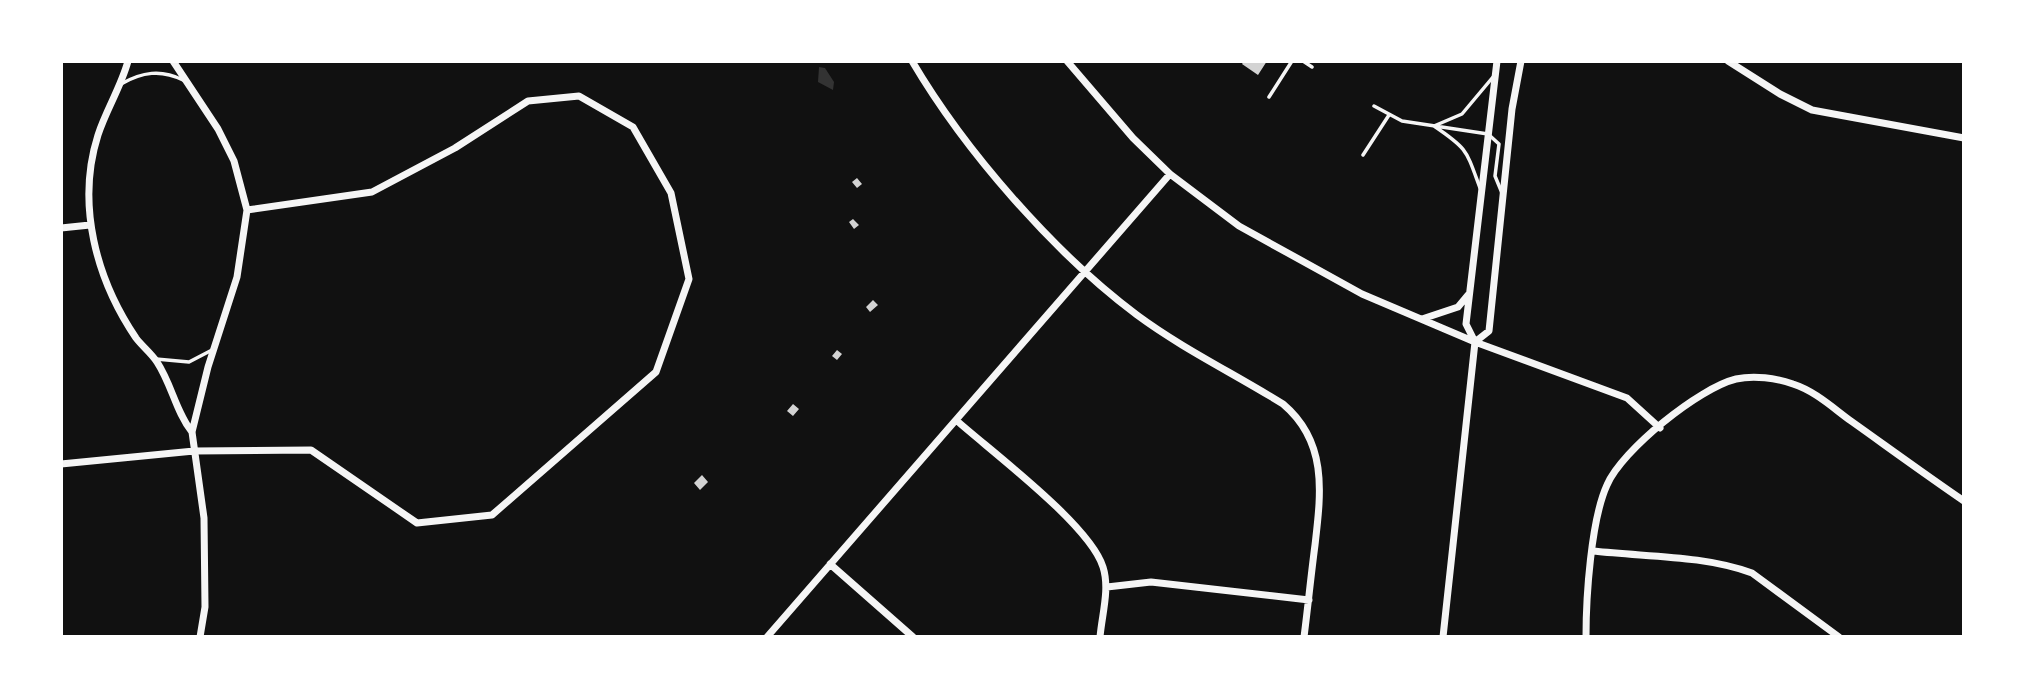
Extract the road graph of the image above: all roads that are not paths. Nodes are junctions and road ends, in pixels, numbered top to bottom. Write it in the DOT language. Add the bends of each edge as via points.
graph roads {
  1 [pos="128,61"];
  2 [pos="173,61"];
  3 [pos="912,61"];
  4 [pos="1068,61"];
  5 [pos="1292,61"];
  6 [pos="1303,61"];
  7 [pos="1497,61"];
  8 [pos="1521,61"];
  9 [pos="1728,61"];
  10 [pos="1312,67"];
  11 [pos="1494,76"];
  12 [pos="188,82"];
  13 [pos="121,84"];
  14 [pos="1269,97"];
  15 [pos="1374,106"];
  16 [pos="1389,115"];
  17 [pos="1434,126"];
  18 [pos="1488,134"];
  19 [pos="1964,138"];
  20 [pos="1363,155"];
  21 [pos="1170,174"];
  22 [pos="1481,192"];
  23 [pos="1503,195"];
  24 [pos="247,210"];
  25 [pos="90,225"];
  26 [pos="61,228"];
  27 [pos="1087,270"];
  28 [pos="1471,291"];
  29 [pos="1422,320"];
  30 [pos="1475,342"];
  31 [pos="213,350"];
  32 [pos="154,359"];
  33 [pos="956,420"];
  34 [pos="1660,428"];
  35 [pos="192,432"];
  36 [pos="194,451"];
  37 [pos="61,464"];
  38 [pos="1964,501"];
  39 [pos="1594,551"];
  40 [pos="830,564"];
  41 [pos="1107,587"];
  42 [pos="1309,600"];
  43 [pos="200,637"];
  44 [pos="767,637"];
  45 [pos="913,637"];
  46 [pos="1100,637"];
  47 [pos="1304,637"];
  48 [pos="1444,637"];
  49 [pos="1586,637"];
  50 [pos="1839,637"];
  1 -- 13 [label="street"];
  2 -- 12 [label="street"];
  3 -- 27 [label="street" via="990,171"];
  4 -- 21 [label="street" via="1115,120"];
  5 -- 14 [label="lane"];
  6 -- 10 [label="lane"];
  7 -- 11 [label="street"];
  8 -- 23 [label="street"];
  9 -- 19 [label="street" via="1812,110"];
  11 -- 17 [label="lane" via="1462,114"];
  11 -- 18 [label="street"];
  12 -- 13 [label="lane" via="163,72 136,75"];
  12 -- 24 [label="street" via="234,161"];
  13 -- 25 [label="street" via="97,137"];
  15 -- 16 [label="lane"];
  16 -- 17 [label="lane"];
  16 -- 20 [label="lane"];
  17 -- 18 [label="lane"];
  17 -- 22 [label="lane" via="1455,138 1469,154"];
  18 -- 22 [label="street"];
  18 -- 23 [label="lane" via="1499,144 1495,176"];
  21 -- 27 [label="street"];
  21 -- 29 [label="street" via="1270,245 1362,295"];
  22 -- 28 [label="street"];
  23 -- 30 [label="street" via="1489,331"];
  24 -- 31 [label="street" via="237,277"];
  24 -- 36 [label="street" via="372,192 455,148 528,101 579,96 633,127 671,193 689,279 656,372 492,515 416,523 311,450"];
  25 -- 26 [label="street"];
  25 -- 32 [label="street" via="107,283 136,338"];
  27 -- 33 [label="street"];
  27 -- 42 [label="street" via="1138,316 1283,404 1302,423 1314,447 1321,478"];
  28 -- 29 [label="street" via="1458,307"];
  28 -- 30 [label="street" via="1466,324"];
  29 -- 30 [label="street"];
  30 -- 34 [label="street" via="1628,398"];
  30 -- 48 [label="street"];
  31 -- 32 [label="lane" via="189,362"];
  31 -- 35 [label="street"];
  32 -- 35 [label="street" via="170,383 181,419"];
  33 -- 40 [label="street"];
  33 -- 41 [label="street" via="1080,531 1095,549"];
  34 -- 38 [label="street" via="1724,382 1758,377 1777,380 1814,394"];
  34 -- 39 [label="street" via="1613,471 1599,509"];
  35 -- 36 [label="street"];
  36 -- 37 [label="street"];
  36 -- 43 [label="street" via="204,518 205,607"];
  39 -- 49 [label="street"];
  39 -- 50 [label="street" via="1717,564 1752,573"];
  40 -- 44 [label="street"];
  40 -- 45 [label="street"];
  41 -- 42 [label="street" via="1151,582"];
  41 -- 46 [label="street"];
  42 -- 47 [label="street"];
}
